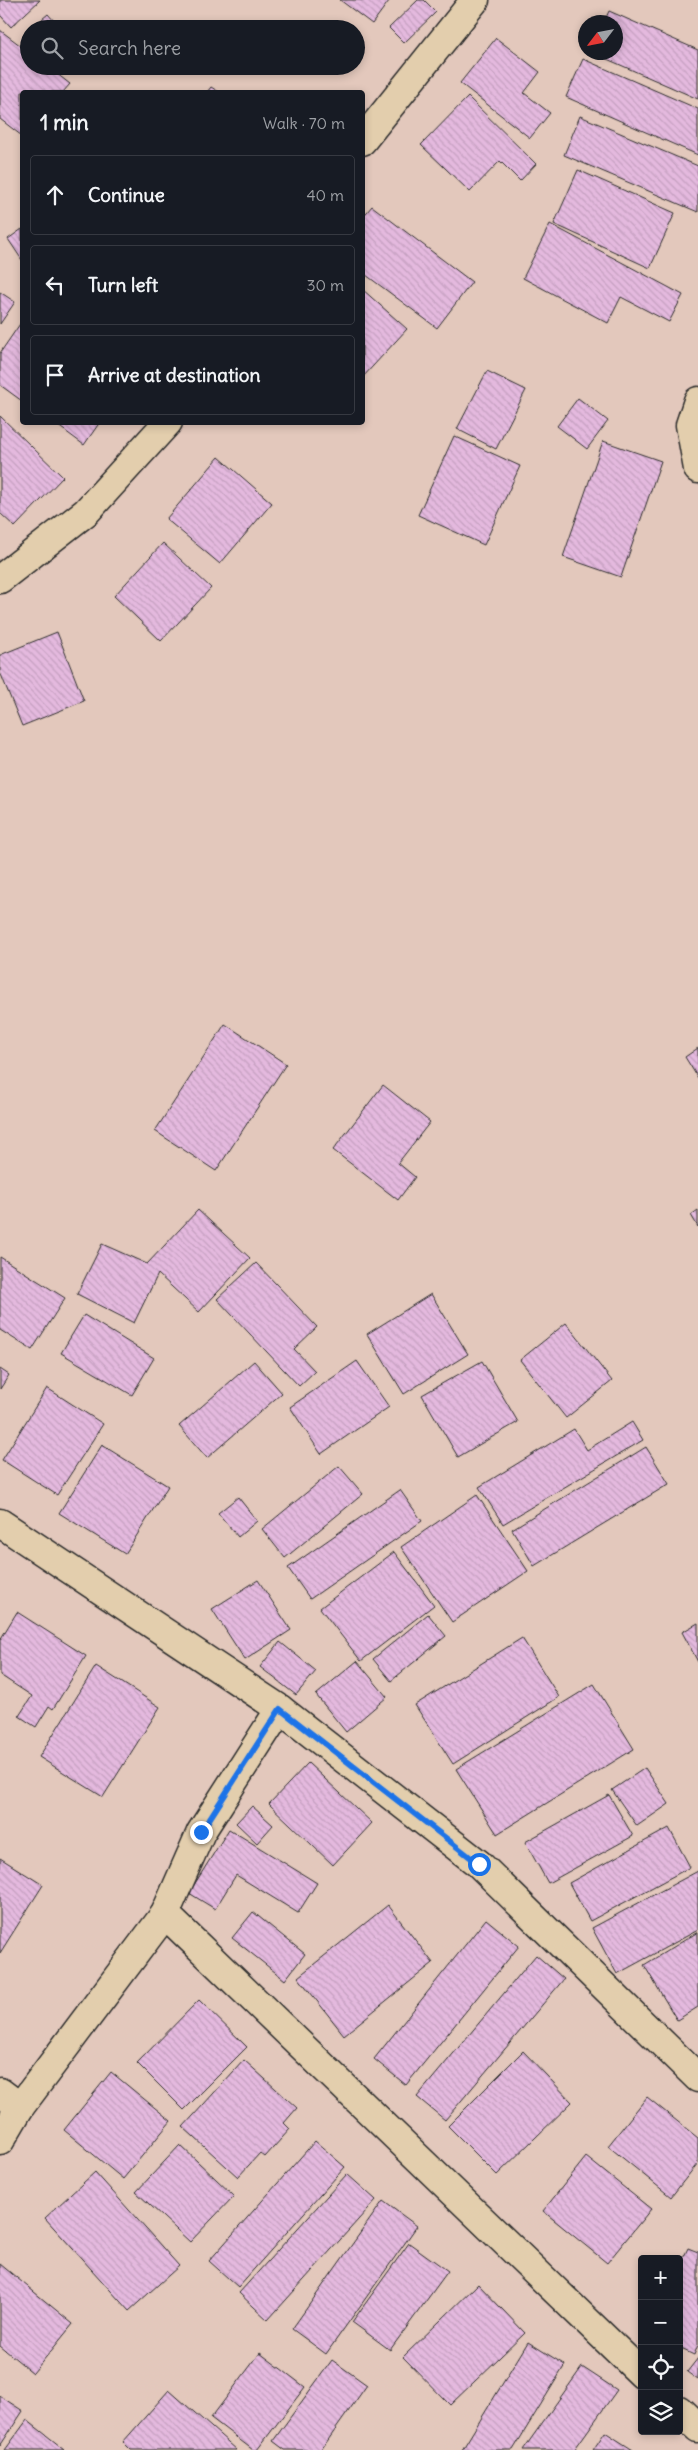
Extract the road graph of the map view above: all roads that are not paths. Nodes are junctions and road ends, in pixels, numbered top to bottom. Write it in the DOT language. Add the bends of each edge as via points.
graph roads {
  1 [pos="475,0"];
  2 [pos="365,137"];
  3 [pos="698,401"];
  4 [pos="165,425"];
  5 [pos="698,469"];
  6 [pos="0,579"];
  7 [pos="0,1523"];
  8 [pos="280,1709"];
  9 [pos="165,1914"];
  10 [pos="698,2078"];
  11 [pos="10,2099"];
  12 [pos="0,2141"];
  13 [pos="638,2370"];
  14 [pos="683,2414"];
  15 [pos="698,2428"];
  1 -- 2 [label="street"];
  3 -- 5 [label="street" via="690,425"];
  4 -- 6 [label="street" via="86,512"];
  7 -- 8 [label="street"];
  8 -- 9 [label="street" via="201,1832"];
  8 -- 10 [label="street" via="479,1864"];
  9 -- 11 [label="street"];
  9 -- 13 [label="street"];
  11 -- 12 [label="street"];
  14 -- 15 [label="street"];
}
